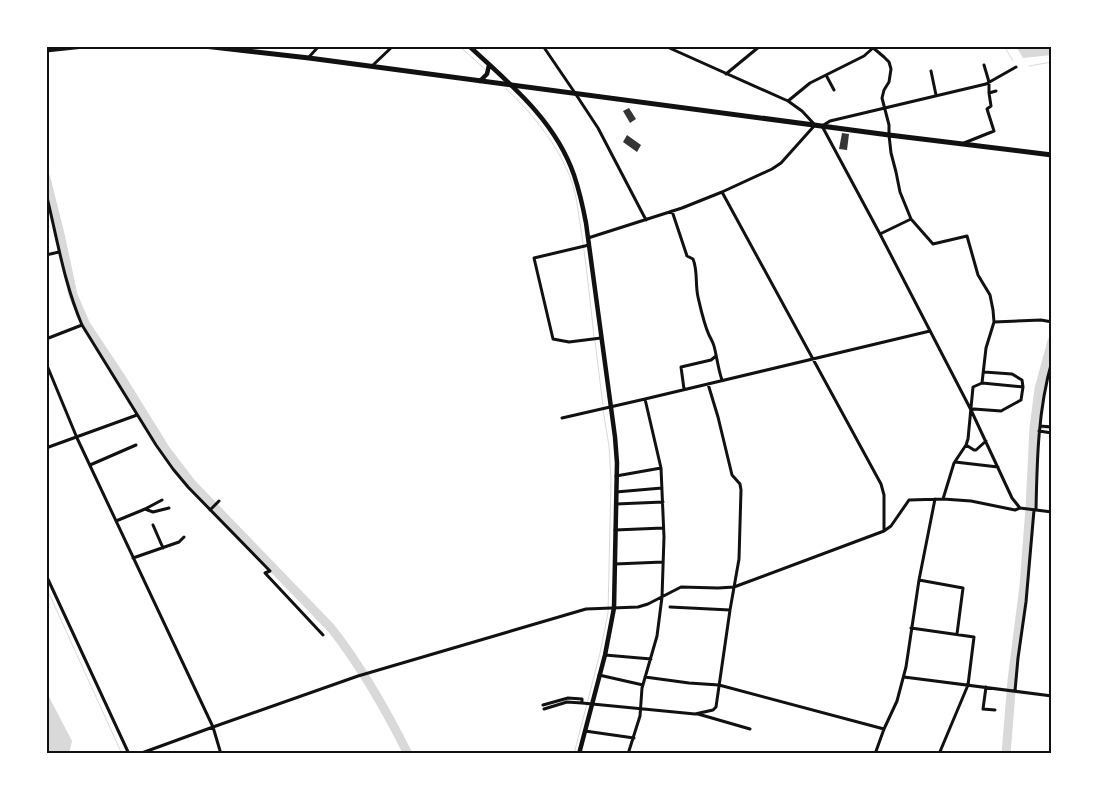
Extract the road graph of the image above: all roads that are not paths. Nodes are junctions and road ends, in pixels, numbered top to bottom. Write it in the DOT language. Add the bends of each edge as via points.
graph roads {
  1 [pos="84,46"];
  2 [pos="204,46"];
  3 [pos="318,46"];
  4 [pos="393,46"];
  5 [pos="469,46"];
  6 [pos="543,46"];
  7 [pos="666,46"];
  8 [pos="760,46"];
  9 [pos="62,47"];
  10 [pos="872,47"];
  11 [pos="46,50"];
  12 [pos="309,58"];
  13 [pos="489,65"];
  14 [pos="984,65"];
  15 [pos="372,67"];
  16 [pos="1016,67"];
  17 [pos="931,72"];
  18 [pos="726,74"];
  19 [pos="826,75"];
  20 [pos="480,81"];
  21 [pos="989,82"];
  22 [pos="511,85"];
  23 [pos="834,90"];
  24 [pos="996,91"];
  25 [pos="575,93"];
  26 [pos="989,94"];
  27 [pos="936,95"];
  28 [pos="788,101"];
  29 [pos="886,107"];
  30 [pos="815,125"];
  31 [pos="822,126"];
  32 [pos="889,135"];
  33 [pos="962,143"];
  34 [pos="1052,155"];
  35 [pos="722,192"];
  36 [pos="46,193"];
  37 [pos="672,211"];
  38 [pos="911,219"];
  39 [pos="646,220"];
  40 [pos="880,234"];
  41 [pos="588,238"];
  42 [pos="588,245"];
  43 [pos="59,252"];
  44 [pos="46,255"];
  45 [pos="994,322"];
  46 [pos="1052,322"];
  47 [pos="82,325"];
  48 [pos="930,331"];
  49 [pos="601,338"];
  50 [pos="46,339"];
  51 [pos="716,356"];
  52 [pos="813,359"];
  53 [pos="1052,361"];
  54 [pos="46,363"];
  55 [pos="984,372"];
  56 [pos="722,380"];
  57 [pos="708,384"];
  58 [pos="982,384"];
  59 [pos="1023,387"];
  60 [pos="684,389"];
  61 [pos="645,399"];
  62 [pos="611,407"];
  63 [pos="971,410"];
  64 [pos="137,415"];
  65 [pos="562,418"];
  66 [pos="1040,426"];
  67 [pos="1052,427"];
  68 [pos="1039,431"];
  69 [pos="1052,433"];
  70 [pos="76,438"];
  71 [pos="986,441"];
  72 [pos="966,445"];
  73 [pos="136,446"];
  74 [pos="46,448"];
  75 [pos="955,462"];
  76 [pos="90,465"];
  77 [pos="998,467"];
  78 [pos="661,468"];
  79 [pos="616,476"];
  80 [pos="662,488"];
  81 [pos="616,492"];
  82 [pos="935,499"];
  83 [pos="943,499"];
  84 [pos="162,500"];
  85 [pos="219,501"];
  86 [pos="663,502"];
  87 [pos="616,504"];
  88 [pos="145,508"];
  89 [pos="170,508"];
  90 [pos="1020,508"];
  91 [pos="210,510"];
  92 [pos="1035,510"];
  93 [pos="1052,512"];
  94 [pos="116,521"];
  95 [pos="153,525"];
  96 [pos="663,528"];
  97 [pos="615,530"];
  98 [pos="884,531"];
  99 [pos="184,537"];
  100 [pos="163,548"];
  101 [pos="134,558"];
  102 [pos="663,562"];
  103 [pos="615,564"];
  104 [pos="46,575"];
  105 [pos="919,580"];
  106 [pos="734,587"];
  107 [pos="662,597"];
  108 [pos="670,607"];
  109 [pos="614,608"];
  110 [pos="730,610"];
  111 [pos="911,628"];
  112 [pos="957,634"];
  113 [pos="323,635"];
  114 [pos="604,655"];
  115 [pos="651,659"];
  116 [pos="599,675"];
  117 [pos="904,676"];
  118 [pos="645,677"];
  119 [pos="643,685"];
  120 [pos="719,685"];
  121 [pos="968,685"];
  122 [pos="986,687"];
  123 [pos="1015,691"];
  124 [pos="1052,696"];
  125 [pos="592,704"];
  126 [pos="544,707"];
  127 [pos="640,709"];
  128 [pos="995,710"];
  129 [pos="697,713"];
  130 [pos="213,727"];
  131 [pos="750,729"];
  132 [pos="884,729"];
  133 [pos="585,731"];
  134 [pos="634,738"];
  135 [pos="128,754"];
  136 [pos="139,754"];
  137 [pos="222,754"];
  138 [pos="579,754"];
  139 [pos="628,754"];
  140 [pos="875,754"];
  141 [pos="939,754"];
  1 -- 9 [label="main road"];
  2 -- 12 [label="main road"];
  3 -- 12 [label="street"];
  4 -- 15 [label="street"];
  5 -- 13 [label="main road"];
  6 -- 25 [label="street"];
  7 -- 18 [label="street"];
  8 -- 18 [label="street"];
  9 -- 11 [label="main road"];
  10 -- 19 [label="street" via="864,56"];
  10 -- 29 [label="street" via="892,68 882,98"];
  12 -- 15 [label="main road"];
  13 -- 20 [label="main road" via="488,74"];
  13 -- 22 [label="main road"];
  14 -- 21 [label="street"];
  15 -- 20 [label="main road"];
  16 -- 21 [label="street"];
  17 -- 27 [label="street"];
  18 -- 28 [label="street"];
  19 -- 23 [label="street"];
  19 -- 28 [label="street"];
  20 -- 22 [label="main road"];
  21 -- 26 [label="street"];
  21 -- 27 [label="street"];
  22 -- 25 [label="main road"];
  22 -- 41 [label="main road" via="542,118 564,153 574,175"];
  24 -- 26 [label="street"];
  25 -- 30 [label="main road"];
  25 -- 39 [label="street" via="598,128"];
  26 -- 33 [label="street" via="991,106 987,109 994,131"];
  27 -- 29 [label="street"];
  28 -- 30 [label="street"];
  29 -- 31 [label="street" via="830,121"];
  29 -- 32 [label="street"];
  30 -- 31 [label="main road"];
  30 -- 35 [label="street" via="772,169"];
  31 -- 32 [label="main road"];
  31 -- 40 [label="street"];
  32 -- 33 [label="main road"];
  32 -- 38 [label="street" via="900,192"];
  33 -- 34 [label="main road"];
  35 -- 37 [label="street"];
  35 -- 52 [label="street"];
  36 -- 43 [label="street"];
  37 -- 39 [label="street"];
  37 -- 51 [label="street" via="687,256 696,265 698,298"];
  38 -- 40 [label="street"];
  38 -- 45 [label="street" via="933,244 967,236 978,274 990,296"];
  39 -- 41 [label="street"];
  40 -- 48 [label="street"];
  41 -- 42 [label="main road"];
  42 -- 49 [label="main road"];
  42 -- 49 [label="street" via="534,258 553,339 569,342"];
  43 -- 44 [label="street"];
  43 -- 47 [label="street"];
  45 -- 46 [label="street"];
  45 -- 55 [label="street" via="986,348"];
  47 -- 50 [label="street"];
  47 -- 64 [label="street"];
  48 -- 52 [label="street"];
  48 -- 63 [label="street"];
  49 -- 62 [label="main road"];
  51 -- 56 [label="street"];
  51 -- 60 [label="street" via="681,368"];
  52 -- 56 [label="street"];
  52 -- 98 [label="street" via="881,484"];
  53 -- 66 [label="street"];
  54 -- 70 [label="street"];
  55 -- 58 [label="street"];
  55 -- 59 [label="street" via="1012,374 1022,380"];
  56 -- 57 [label="street"];
  57 -- 60 [label="street"];
  57 -- 106 [label="street" via="732,475 741,490 739,559"];
  58 -- 59 [label="street"];
  58 -- 63 [label="street" via="973,386"];
  59 -- 63 [label="street" via="1021,400 1005,410"];
  60 -- 61 [label="street"];
  61 -- 62 [label="street"];
  61 -- 78 [label="street"];
  62 -- 65 [label="street"];
  62 -- 79 [label="main road"];
  63 -- 71 [label="street"];
  63 -- 72 [label="street"];
  64 -- 70 [label="street"];
  64 -- 91 [label="street" via="173,470"];
  66 -- 67 [label="street"];
  66 -- 68 [label="street"];
  68 -- 69 [label="street"];
  68 -- 92 [label="street"];
  70 -- 74 [label="street"];
  70 -- 76 [label="street"];
  71 -- 72 [label="street" via="976,450"];
  71 -- 77 [label="street"];
  72 -- 75 [label="street"];
  73 -- 76 [label="street"];
  75 -- 77 [label="street"];
  75 -- 83 [label="street"];
  76 -- 94 [label="street"];
  77 -- 90 [label="street"];
  78 -- 79 [label="street"];
  78 -- 80 [label="street"];
  79 -- 81 [label="main road"];
  80 -- 81 [label="street"];
  80 -- 86 [label="street"];
  81 -- 87 [label="main road"];
  82 -- 83 [label="street"];
  82 -- 98 [label="street" via="909,500"];
  82 -- 105 [label="street"];
  83 -- 90 [label="street" via="1015,510"];
  84 -- 88 [label="street"];
  85 -- 91 [label="street"];
  86 -- 87 [label="street"];
  86 -- 96 [label="street"];
  87 -- 97 [label="main road"];
  88 -- 89 [label="street" via="153,512"];
  88 -- 94 [label="street"];
  90 -- 92 [label="street"];
  91 -- 113 [label="street" via="270,572 265,573"];
  92 -- 93 [label="street"];
  92 -- 123 [label="street"];
  94 -- 101 [label="street"];
  95 -- 100 [label="street"];
  96 -- 97 [label="street"];
  96 -- 102 [label="street"];
  97 -- 103 [label="main road"];
  98 -- 106 [label="street"];
  99 -- 100 [label="street"];
  100 -- 101 [label="street"];
  101 -- 130 [label="street"];
  102 -- 103 [label="street"];
  102 -- 107 [label="street"];
  103 -- 109 [label="main road"];
  104 -- 135 [label="street"];
  105 -- 111 [label="street"];
  105 -- 112 [label="street" via="964,588"];
  106 -- 107 [label="street" via="681,587"];
  106 -- 110 [label="street"];
  107 -- 109 [label="street" via="638,607"];
  107 -- 115 [label="street"];
  108 -- 110 [label="street"];
  109 -- 114 [label="main road"];
  109 -- 130 [label="street" via="586,609 358,676"];
  110 -- 120 [label="street"];
  111 -- 112 [label="street"];
  111 -- 117 [label="street"];
  112 -- 121 [label="street" via="974,637"];
  114 -- 115 [label="street"];
  114 -- 116 [label="main road"];
  115 -- 118 [label="street"];
  116 -- 119 [label="street"];
  116 -- 125 [label="main road"];
  117 -- 121 [label="street"];
  117 -- 132 [label="street"];
  118 -- 119 [label="street"];
  118 -- 120 [label="street"];
  119 -- 127 [label="street"];
  120 -- 129 [label="street" via="716,707"];
  120 -- 132 [label="street"];
  121 -- 122 [label="street"];
  121 -- 141 [label="street"];
  122 -- 123 [label="street"];
  122 -- 128 [label="street" via="983,709"];
  123 -- 124 [label="street"];
  125 -- 126 [label="street" via="567,702"];
  125 -- 127 [label="street"];
  125 -- 133 [label="main road"];
  127 -- 129 [label="street"];
  127 -- 134 [label="street"];
  129 -- 131 [label="street"];
  130 -- 136 [label="street"];
  130 -- 137 [label="street"];
  132 -- 140 [label="street"];
  133 -- 134 [label="street"];
  133 -- 138 [label="main road"];
  134 -- 139 [label="street"];
}
